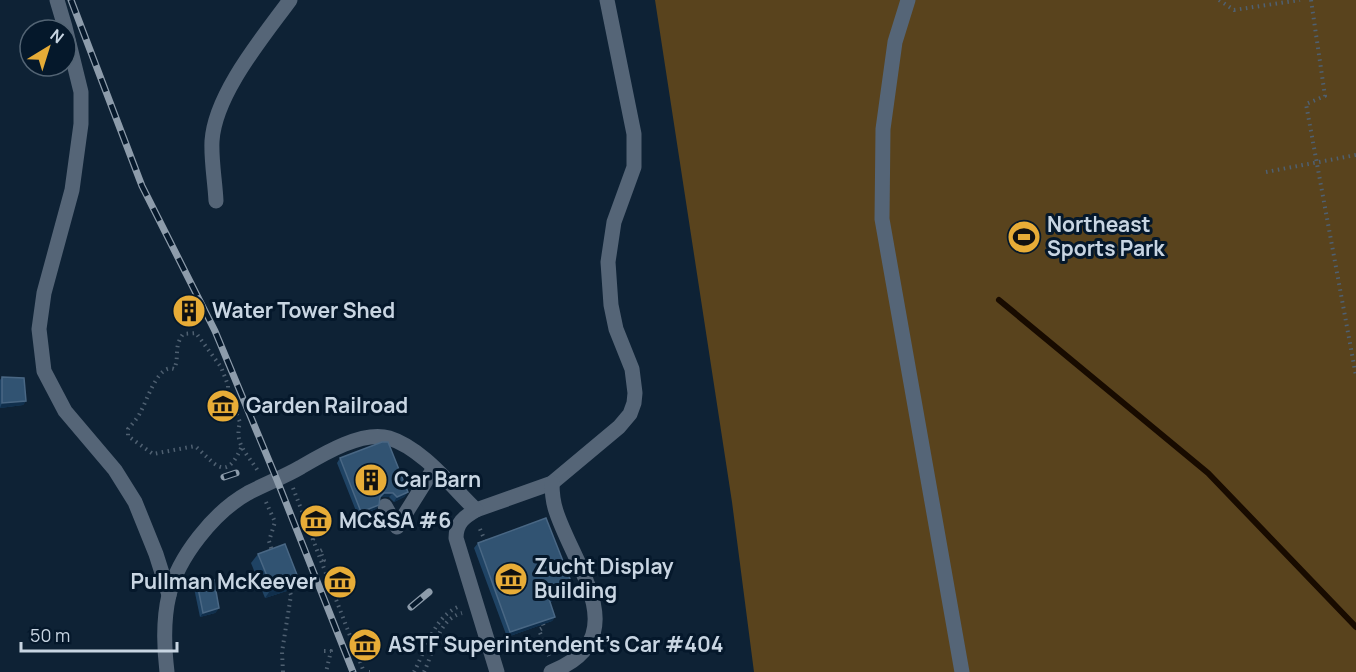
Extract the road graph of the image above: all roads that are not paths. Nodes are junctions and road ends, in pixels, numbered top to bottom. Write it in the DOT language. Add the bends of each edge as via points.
graph roads {
  1 [pos="57,0"];
  2 [pos="290,0"];
  3 [pos="607,0"];
  4 [pos="908,0"];
  5 [pos="216,201"];
  6 [pos="434,468"];
  7 [pos="552,483"];
  8 [pos="385,506"];
  9 [pos="476,510"];
  10 [pos="169,595"];
  11 [pos="553,671"];
  12 [pos="168,672"];
  13 [pos="497,672"];
  14 [pos="962,672"];
  1 -- 10 [label="lane" via="81,92 81,124 72,190 44,293 39,329 44,371 65,411 115,470 135,502"];
  2 -- 5 [label="lane" via="246,60 219,111 212,140"];
  3 -- 7 [label="lane" via="635,150 634,167 614,222 608,262 616,329 632,369 635,393 630,414 619,427"];
  4 -- 14 [label="lane" via="895,42 883,129 882,219"];
  6 -- 8 [label="lane" via="397,527"];
  6 -- 9 [label="lane"];
  6 -- 10 [label="lane" via="406,445 388,437 366,437 361,446 343,445 246,494 222,512 179,567"];
  7 -- 9 [label="lane"];
  7 -- 11 [label="lane" via="556,510 593,596 596,621 592,637 575,661"];
  9 -- 13 [label="lane" via="461,521 456,538"];
  10 -- 12 [label="lane" via="164,635"];
}
